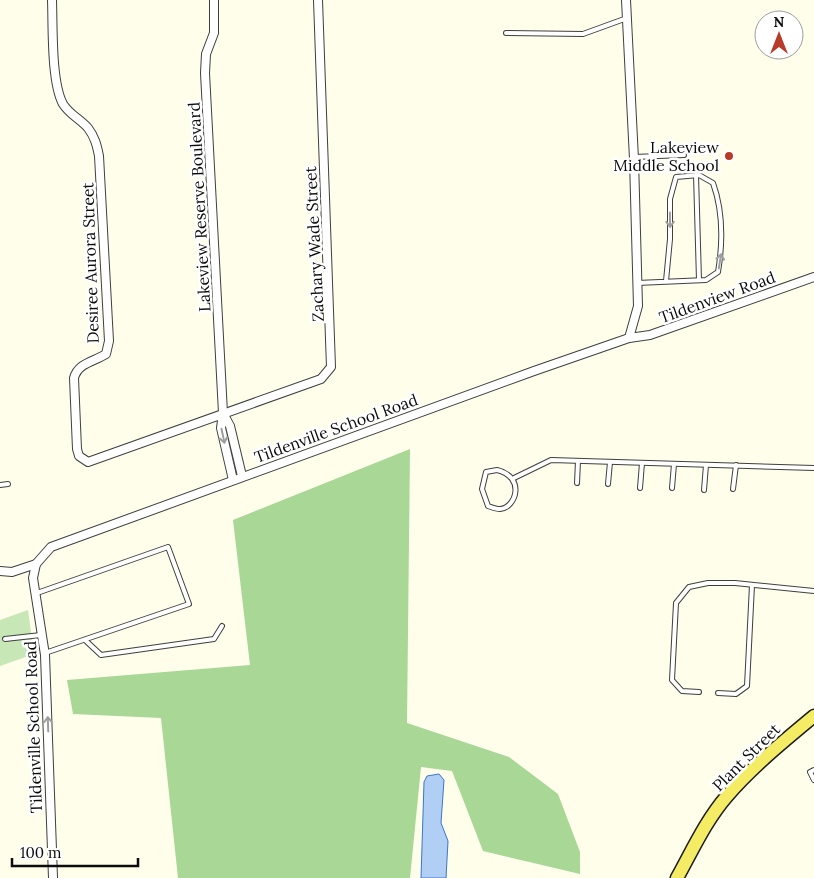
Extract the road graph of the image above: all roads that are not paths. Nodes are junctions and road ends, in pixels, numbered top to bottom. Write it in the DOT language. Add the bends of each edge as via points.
graph roads {
  1 [pos="52,0"];
  2 [pos="214,0"];
  3 [pos="318,0"];
  4 [pos="626,0"];
  5 [pos="627,18"];
  6 [pos="506,33"];
  7 [pos="684,154"];
  8 [pos="634,157"];
  9 [pos="696,175"];
  10 [pos="814,277"];
  11 [pos="700,280"];
  12 [pos="666,281"];
  13 [pos="638,283"];
  14 [pos="629,338"];
  15 [pos="223,413"];
  16 [pos="578,461"];
  17 [pos="610,462"];
  18 [pos="642,462"];
  19 [pos="674,464"];
  20 [pos="706,465"];
  21 [pos="736,466"];
  22 [pos="814,468"];
  23 [pos="242,476"];
  24 [pos="514,478"];
  25 [pos="233,480"];
  26 [pos="577,483"];
  27 [pos="8,484"];
  28 [pos="608,484"];
  29 [pos="0,485"];
  30 [pos="640,488"];
  31 [pos="672,488"];
  32 [pos="733,488"];
  33 [pos="704,490"];
  34 [pos="36,564"];
  35 [pos="0,571"];
  36 [pos="752,585"];
  37 [pos="814,591"];
  38 [pos="37,593"];
  39 [pos="222,626"];
  40 [pos="43,635"];
  41 [pos="5,639"];
  42 [pos="85,640"];
  43 [pos="45,654"];
  44 [pos="699,692"];
  45 [pos="718,692"];
  46 [pos="814,716"];
  47 [pos="814,770"];
  48 [pos="814,780"];
  49 [pos="53,878"];
  50 [pos="677,878"];
  1 -- 15 [label="street, Desiree Aurora Street" via="57,90 74,117 95,139 100,156 109,341 106,354 85,364 76,371 74,378 79,456 88,462"];
  2 -- 15 [label="street, Lakeview Reserve Boulevard" via="214,33 206,54 205,73"];
  3 -- 15 [label="street, Zachary Wade Street" via="331,367 321,379"];
  4 -- 5 [label="street"];
  5 -- 6 [label="lane" via="583,34"];
  5 -- 8 [label="street"];
  7 -- 8 [label="lane"];
  8 -- 13 [label="street"];
  9 -- 11 [label="lane"];
  11 -- 9 [label="lane, one-way" via="718,272 722,251 719,200 713,183"];
  9 -- 12 [label="lane, one-way" via="676,177 670,198"];
  10 -- 14 [label="street, Tildenview Road" via="650,335"];
  11 -- 12 [label="lane"];
  12 -- 13 [label="lane"];
  13 -- 14 [label="street" via="636,318"];
  14 -- 23 [label="street, Tildenville School Road"];
  15 -- 23 [label="street, Lakeview Reserve Boulevard" via="230,426"];
  15 -- 25 [label="street, Lakeview Reserve Boulevard, one-way" via="221,428"];
  16 -- 17 [label="lane"];
  16 -- 24 [label="lane" via="551,460"];
  16 -- 26 [label="lane"];
  17 -- 18 [label="lane"];
  17 -- 28 [label="lane"];
  18 -- 19 [label="lane"];
  18 -- 30 [label="lane"];
  19 -- 20 [label="lane"];
  19 -- 31 [label="lane"];
  20 -- 21 [label="lane"];
  20 -- 33 [label="lane"];
  21 -- 22 [label="lane"];
  21 -- 32 [label="lane"];
  23 -- 25 [label="street, Tildenville School Road"];
  24 -- 24 [label="lane" via="516,488 507,506 499,510 488,506 482,489 486,472 507,472"];
  25 -- 34 [label="street, Tildenville School Road" via="51,547"];
  27 -- 29 [label="lane"];
  34 -- 35 [label="street" via="12,572"];
  34 -- 38 [label="street, Tildenville School Road" via="33,578"];
  36 -- 37 [label="lane"];
  36 -- 44 [label="lane" via="708,583 689,587 676,603 672,680 682,691"];
  36 -- 45 [label="lane" via="747,686 736,694"];
  38 -- 40 [label="street, Tildenville School Road"];
  38 -- 42 [label="lane" via="168,547 189,604"];
  39 -- 42 [label="lane" via="214,639 101,655"];
  40 -- 41 [label="lane"];
  40 -- 43 [label="street, Tildenville School Road"];
  42 -- 43 [label="lane"];
  49 -- 43 [label="street, Tildenville School Road, one-way"];
  46 -- 50 [label="main road, Plant Street" via="774,749 726,797 697,840"];
  47 -- 48 [label="lane" via="810,772"];
}
